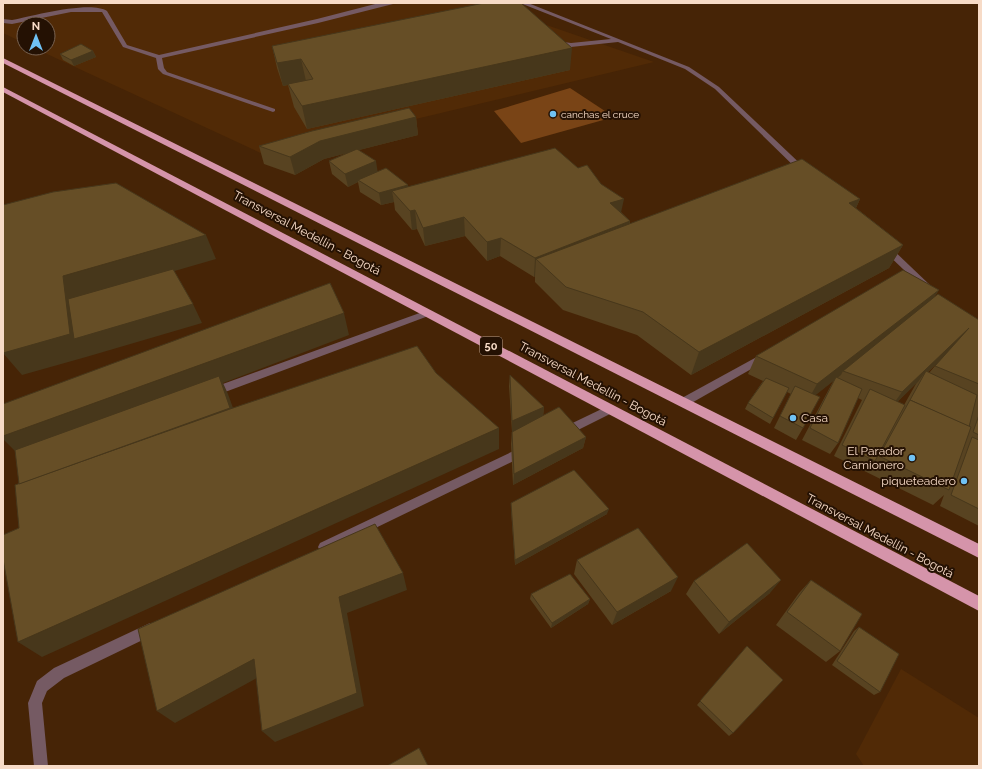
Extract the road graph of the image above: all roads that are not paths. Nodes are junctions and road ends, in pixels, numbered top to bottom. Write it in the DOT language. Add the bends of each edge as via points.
graph roads {
  1 [pos="394,3"];
  2 [pos="523,3"];
  3 [pos="3,21"];
  4 [pos="548,39"];
  5 [pos="619,40"];
  6 [pos="159,57"];
  7 [pos="3,60"];
  8 [pos="3,88"];
  9 [pos="273,110"];
  10 [pos="810,176"];
  11 [pos="879,242"];
  12 [pos="935,295"];
  13 [pos="428,312"];
  14 [pos="774,351"];
  15 [pos="207,394"];
  16 [pos="684,402"];
  17 [pos="610,408"];
  18 [pos="555,436"];
  19 [pos="534,446"];
  20 [pos="316,551"];
  21 [pos="979,551"];
  22 [pos="979,604"];
  23 [pos="159,625"];
  24 [pos="41,766"];
  1 -- 6 [label="street"];
  2 -- 5 [label="street"];
  3 -- 6 [label="street" via="12,22 80,10 104,11 125,46"];
  4 -- 5 [label="street" via="553,43 571,45"];
  5 -- 10 [label="street" via="688,68 717,88"];
  6 -- 9 [label="street" via="165,74"];
  7 -- 16 [label="highway, Transversal Medellin - Bogotá"];
  8 -- 13 [label="highway, Transversal Medellin - Bogotá / 50"];
  11 -- 12 [label="street" via="909,274"];
  13 -- 15 [label="street"];
  13 -- 17 [label="highway, Transversal Medellin - Bogotá / 50"];
  14 -- 16 [label="street"];
  16 -- 21 [label="highway, Transversal Medellin - Bogotá"];
  17 -- 18 [label="street"];
  17 -- 22 [label="highway, Transversal Medellin - Bogotá / 50"];
  19 -- 20 [label="street"];
  23 -- 24 [label="street" via="59,673 42,686 34,703"];
}
